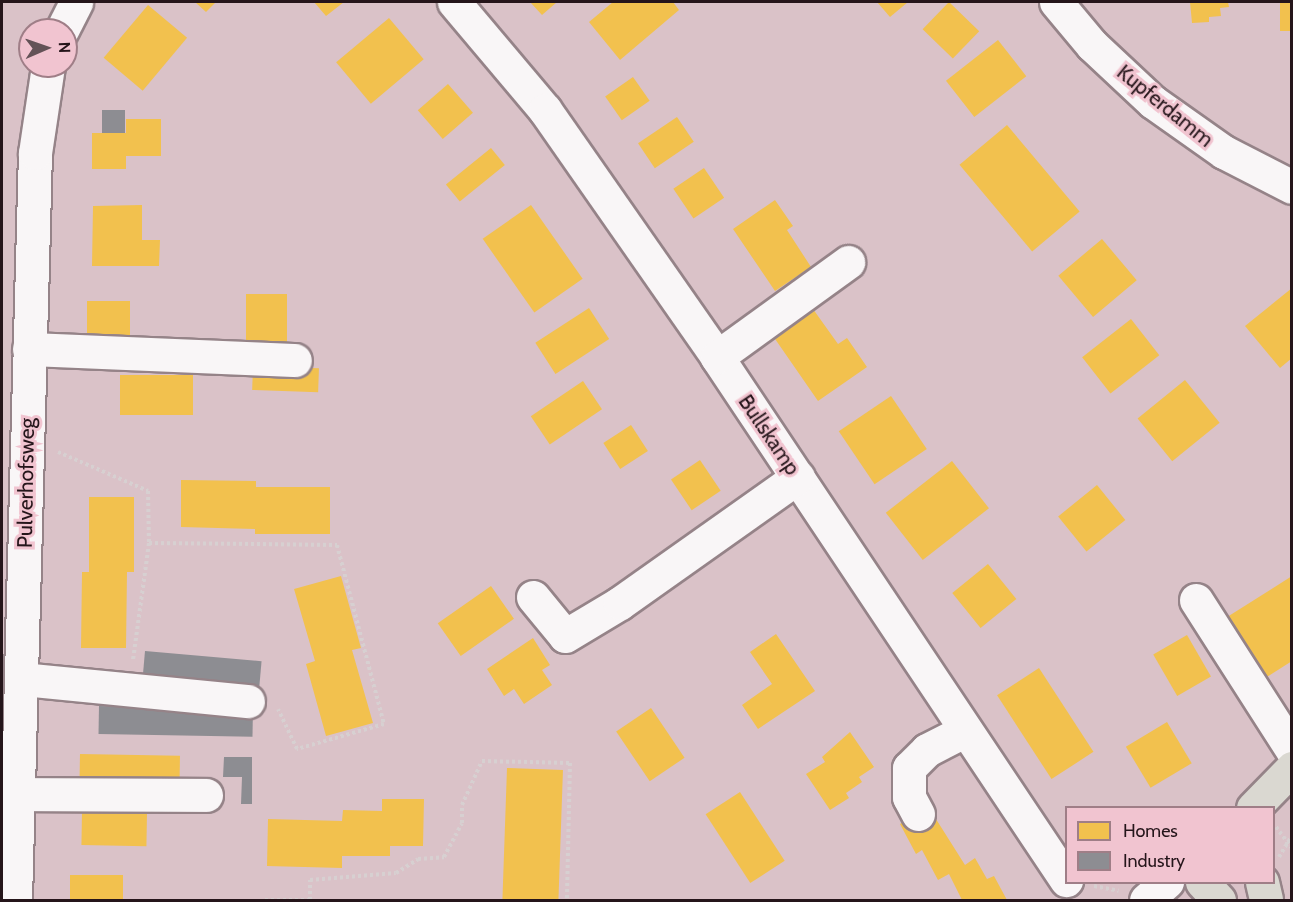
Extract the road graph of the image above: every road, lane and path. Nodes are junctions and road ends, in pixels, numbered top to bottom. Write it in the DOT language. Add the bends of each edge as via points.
graph roads {
  1 [pos="76,2"];
  2 [pos="454,2"];
  3 [pos="1056,2"];
  4 [pos="68,18"];
  5 [pos="46,78"];
  6 [pos="1292,187"];
  7 [pos="848,262"];
  8 [pos="29,349"];
  9 [pos="717,357"];
  10 [pos="295,360"];
  11 [pos="51,449"];
  12 [pos="798,477"];
  13 [pos="13,518"];
  14 [pos="149,543"];
  15 [pos="533,597"];
  16 [pos="1196,600"];
  17 [pos="21,679"];
  18 [pos="129,692"];
  19 [pos="248,701"];
  20 [pos="964,731"];
  21 [pos="1292,750"];
  22 [pos="1292,768"];
  23 [pos="206,795"];
  24 [pos="12,798"];
  25 [pos="1254,806"];
  26 [pos="918,814"];
  27 [pos="1280,831"];
  28 [pos="1292,835"];
  29 [pos="1288,841"];
  30 [pos="1292,848"];
  31 [pos="1275,862"];
  32 [pos="1065,880"];
  33 [pos="1165,884"];
  34 [pos="1204,884"];
  35 [pos="1267,884"];
  36 [pos="15,900"];
  37 [pos="265,900"];
  38 [pos="567,900"];
  39 [pos="1146,900"];
  40 [pos="1219,900"];
  41 [pos="1266,900"];
  1 -- 4 [label="street"];
  2 -- 9 [label="street, Bullskamp" via="545,110"];
  3 -- 6 [label="street, Kupferdamm" via="1092,45 1154,102 1224,152"];
  5 -- 8 [label="street, Pulverhofsweg" via="34,153"];
  7 -- 9 [label="street"];
  8 -- 10 [label="street"];
  8 -- 13 [label="street, Pulverhofsweg"];
  9 -- 12 [label="street, Bullskamp"];
  11 -- 14 [label="path" via="148,491"];
  12 -- 15 [label="street" via="620,603 565,636"];
  12 -- 20 [label="street, Bullskamp"];
  13 -- 17 [label="street, Pulverhofsweg"];
  14 -- 18 [label="path"];
  14 -- 19 [label="path" via="337,545 384,724 297,749 274,701"];
  16 -- 21 [label="street"];
  17 -- 18 [label="street"];
  17 -- 24 [label="street, Pulverhofsweg"];
  18 -- 19 [label="street"];
  20 -- 26 [label="street" via="927,750 909,768 909,797"];
  20 -- 32 [label="street, Bullskamp"];
  22 -- 25 [label="main road"];
  23 -- 24 [label="street"];
  24 -- 36 [label="street, Pulverhofsweg"];
  27 -- 29 [label="path"];
  28 -- 29 [label="path"];
  29 -- 30 [label="path"];
  29 -- 31 [label="path"];
  33 -- 39 [label="street"];
  34 -- 40 [label="main road"];
  35 -- 41 [label="main road"];
  37 -- 38 [label="path" via="310,900 310,880 396,873 418,859 444,857 462,823 462,805 483,761 570,763"];
}
